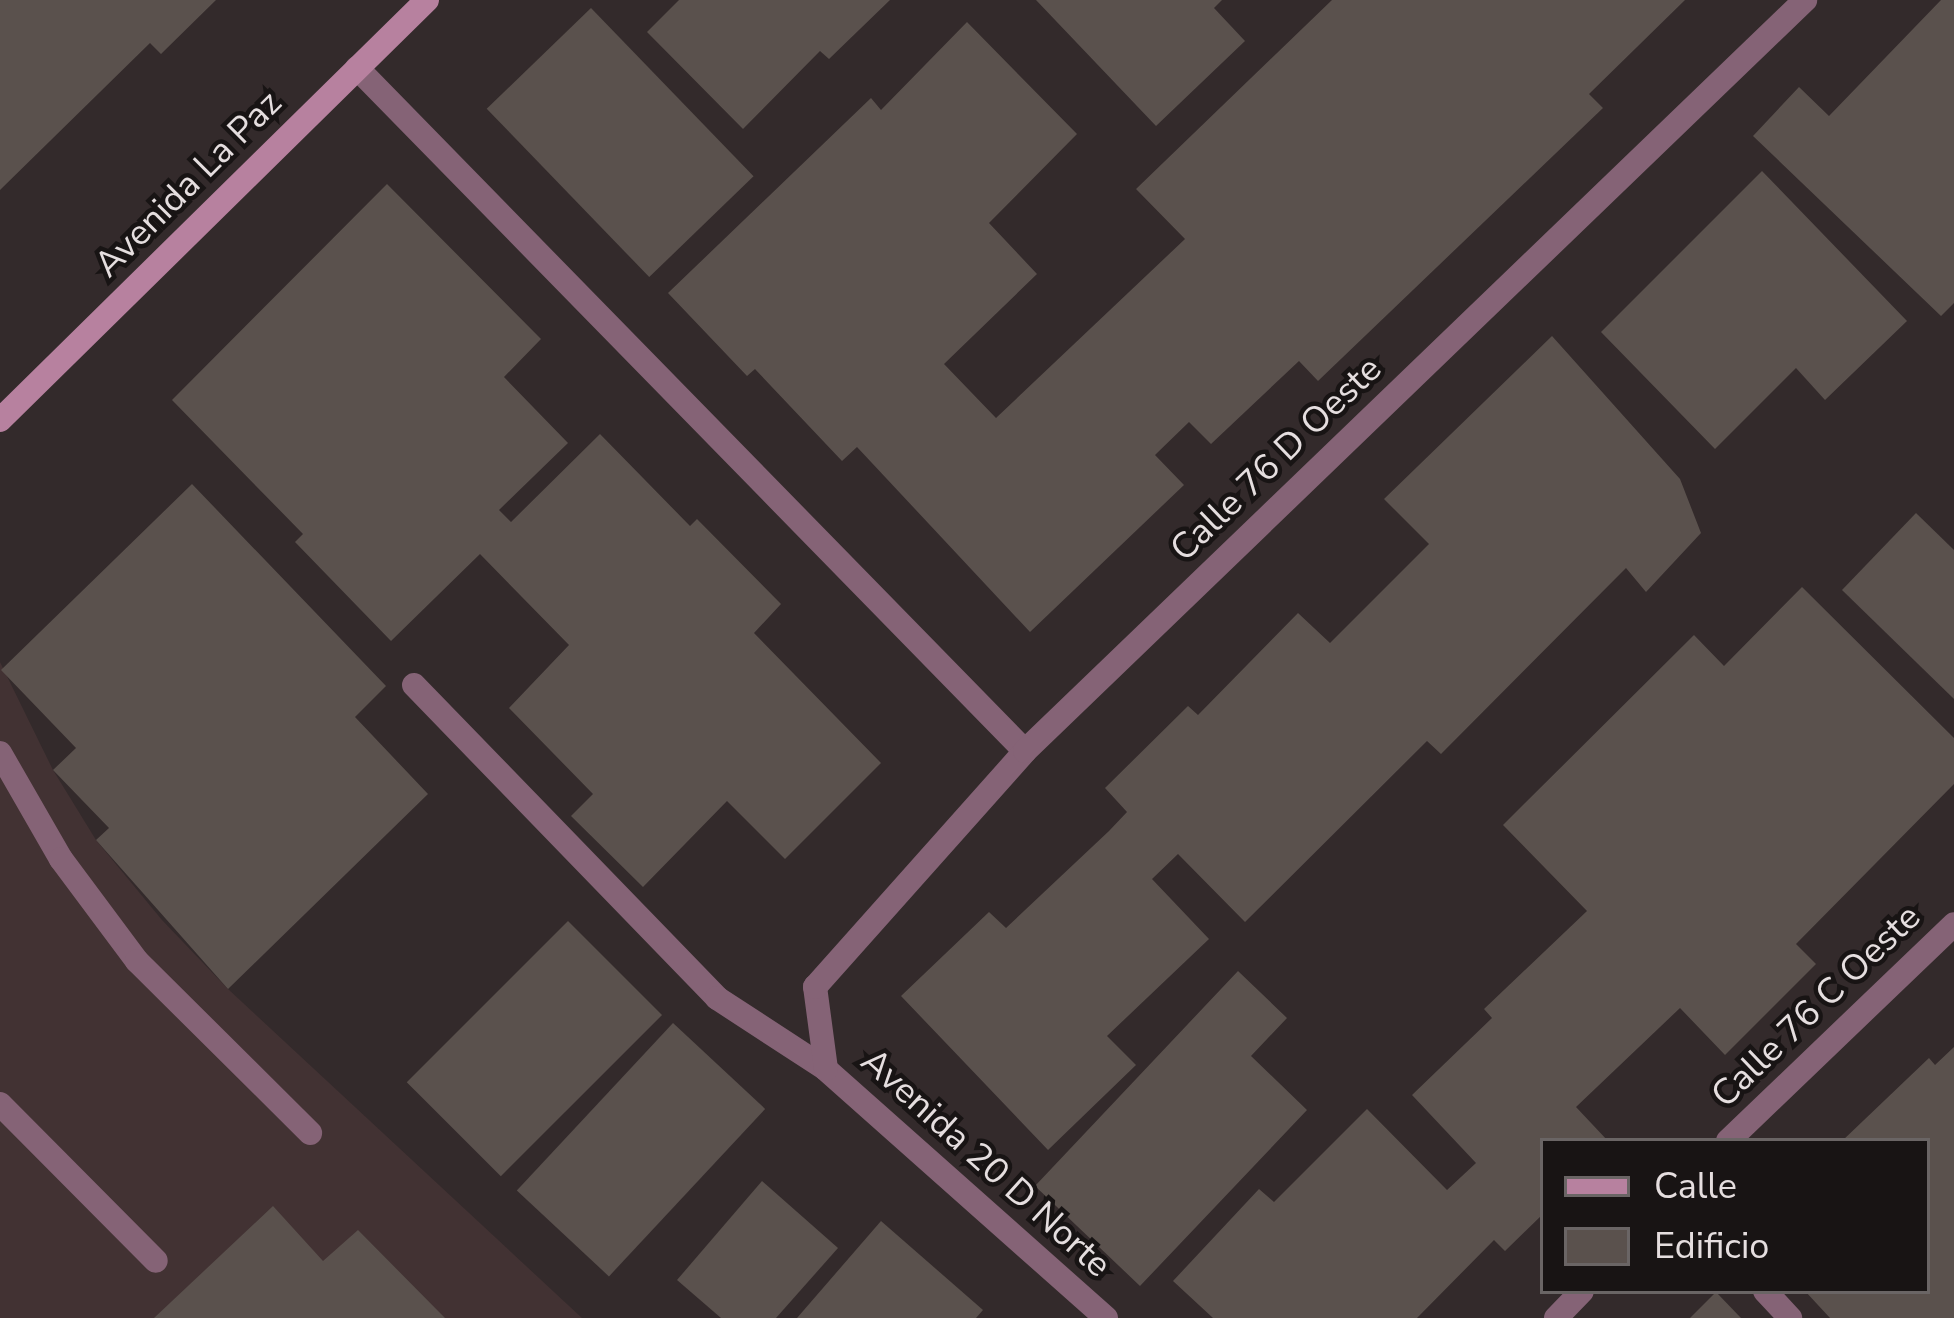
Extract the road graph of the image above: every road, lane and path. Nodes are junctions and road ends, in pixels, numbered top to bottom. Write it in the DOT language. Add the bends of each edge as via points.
graph roads {
  1 [pos="427,0"];
  2 [pos="1805,0"];
  3 [pos="356,68"];
  4 [pos="0,420"];
  5 [pos="414,685"];
  6 [pos="1025,751"];
  7 [pos="0,753"];
  8 [pos="1954,924"];
  9 [pos="814,987"];
  10 [pos="826,1069"];
  11 [pos="0,1105"];
  12 [pos="310,1133"];
  13 [pos="1731,1138"];
  14 [pos="156,1261"];
  15 [pos="1579,1294"];
  16 [pos="1768,1294"];
  17 [pos="1106,1318"];
  18 [pos="1556,1318"];
  19 [pos="1790,1318"];
  1 -- 3 [label="main road, Avenida La Paz"];
  2 -- 6 [label="street, Calle 76 D Oeste"];
  3 -- 4 [label="main road, Avenida La Paz"];
  3 -- 6 [label="street"];
  5 -- 10 [label="street" via="717,998"];
  6 -- 9 [label="street, Calle 76 D Oeste"];
  7 -- 12 [label="street" via="61,859 137,961"];
  8 -- 13 [label="street, Calle 76 C Oeste"];
  9 -- 10 [label="street, Avenida 20 D Norte"];
  10 -- 17 [label="street, Avenida 20 D Norte"];
  11 -- 14 [label="street"];
  15 -- 18 [label="street"];
  16 -- 19 [label="street"];
}
